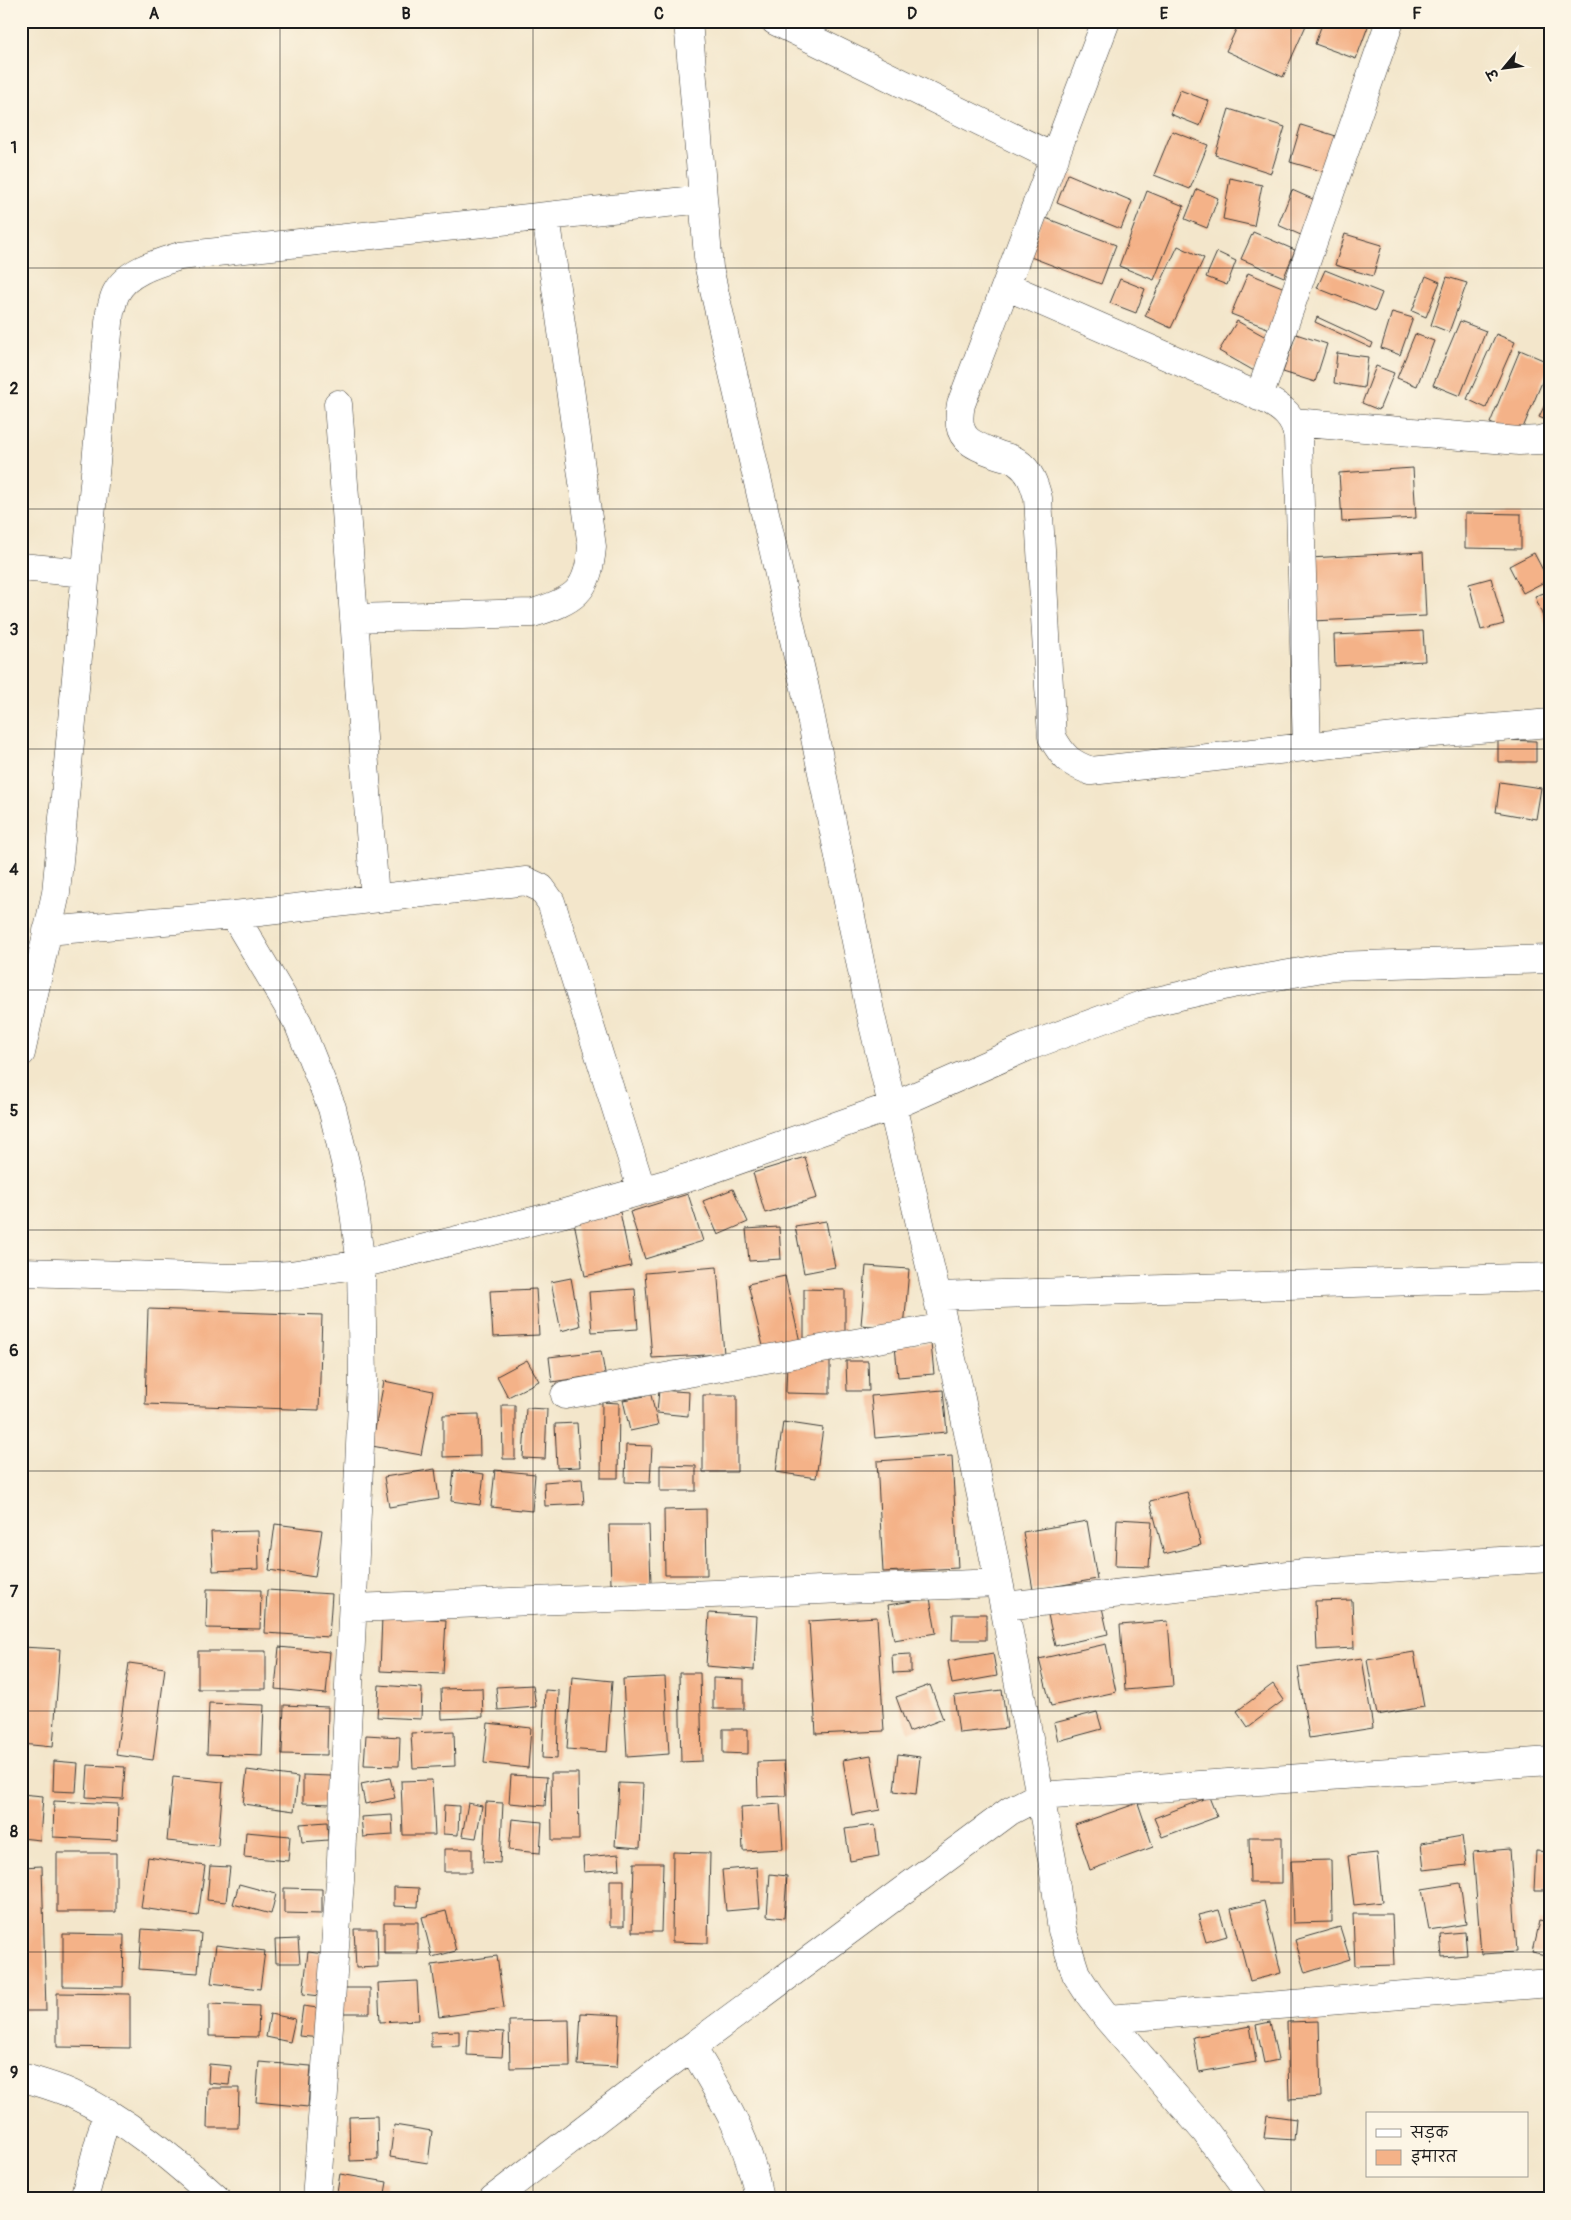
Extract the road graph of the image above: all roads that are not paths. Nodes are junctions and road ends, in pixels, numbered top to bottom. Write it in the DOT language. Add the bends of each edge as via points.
graph roads {
  1 [pos="688,21"];
  2 [pos="1106,21"];
  3 [pos="1390,21"];
  4 [pos="779,22"];
  5 [pos="1055,158"];
  6 [pos="703,199"];
  7 [pos="546,216"];
  8 [pos="1006,286"];
  9 [pos="1259,397"];
  10 [pos="338,404"];
  11 [pos="1293,422"];
  12 [pos="1550,437"];
  13 [pos="21,567"];
  14 [pos="86,573"];
  15 [pos="354,618"];
  16 [pos="1550,724"];
  17 [pos="1307,747"];
  18 [pos="375,898"];
  19 [pos="234,915"];
  20 [pos="48,931"];
  21 [pos="1550,959"];
  22 [pos="22,1042"];
  23 [pos="893,1106"];
  24 [pos="642,1191"];
  25 [pos="361,1264"];
  26 [pos="21,1272"];
  27 [pos="1550,1277"];
  28 [pos="937,1296"];
  29 [pos="945,1327"];
  30 [pos="565,1395"];
  31 [pos="1550,1558"];
  32 [pos="1001,1594"];
  33 [pos="353,1608"];
  34 [pos="1550,1761"];
  35 [pos="1039,1796"];
  36 [pos="1550,1983"];
  37 [pos="1108,2019"];
  38 [pos="692,2047"];
  39 [pos="21,2077"];
  40 [pos="107,2112"];
  41 [pos="84,2199"];
  42 [pos="217,2199"];
  43 [pos="316,2199"];
  44 [pos="493,2199"];
  45 [pos="759,2199"];
  46 [pos="1255,2199"];
  1 -- 6 [label="street"];
  2 -- 5 [label="street"];
  3 -- 9 [label="street"];
  4 -- 5 [label="street"];
  5 -- 8 [label="street"];
  6 -- 7 [label="street"];
  6 -- 23 [label="street" via="710,268 805,688 870,1016"];
  7 -- 14 [label="street" via="180,256 127,279 116,293 110,312"];
  7 -- 15 [label="street" via="592,547 585,584 572,597 534,613"];
  8 -- 9 [label="street"];
  8 -- 17 [label="street" via="961,404 958,420 969,441 1016,460 1031,476 1038,498 1052,737 1061,753 1074,765 1090,771"];
  9 -- 11 [label="street" via="1282,407"];
  10 -- 15 [label="street"];
  11 -- 12 [label="street" via="1519,441"];
  11 -- 17 [label="street" via="1298,437"];
  13 -- 14 [label="street"];
  14 -- 20 [label="street" via="56,892"];
  15 -- 18 [label="street"];
  16 -- 17 [label="street"];
  18 -- 19 [label="street"];
  18 -- 24 [label="street" via="526,881 541,888 551,902"];
  19 -- 20 [label="street"];
  19 -- 25 [label="street" via="298,1023 332,1108 350,1183"];
  20 -- 22 [label="street"];
  21 -- 23 [label="street" via="1334,966 1232,984 1135,1007 1027,1047"];
  23 -- 24 [label="street"];
  23 -- 28 [label="street"];
  24 -- 25 [label="street"];
  25 -- 26 [label="street" via="290,1275 233,1278"];
  25 -- 33 [label="street" via="363,1380"];
  27 -- 28 [label="street"];
  28 -- 29 [label="street"];
  29 -- 30 [label="street"];
  29 -- 32 [label="street"];
  31 -- 32 [label="street"];
  32 -- 33 [label="street"];
  32 -- 35 [label="street"];
  33 -- 43 [label="street" via="340,1881"];
  34 -- 35 [label="street"];
  35 -- 37 [label="street" via="1069,1955 1076,1974"];
  35 -- 38 [label="street" via="1010,1811"];
  36 -- 37 [label="street"];
  37 -- 46 [label="street" via="1204,2131"];
  38 -- 44 [label="street"];
  38 -- 45 [label="street" via="734,2118 751,2161"];
  39 -- 40 [label="street" via="70,2093"];
  40 -- 41 [label="street"];
  40 -- 42 [label="street" via="175,2161"];
}
